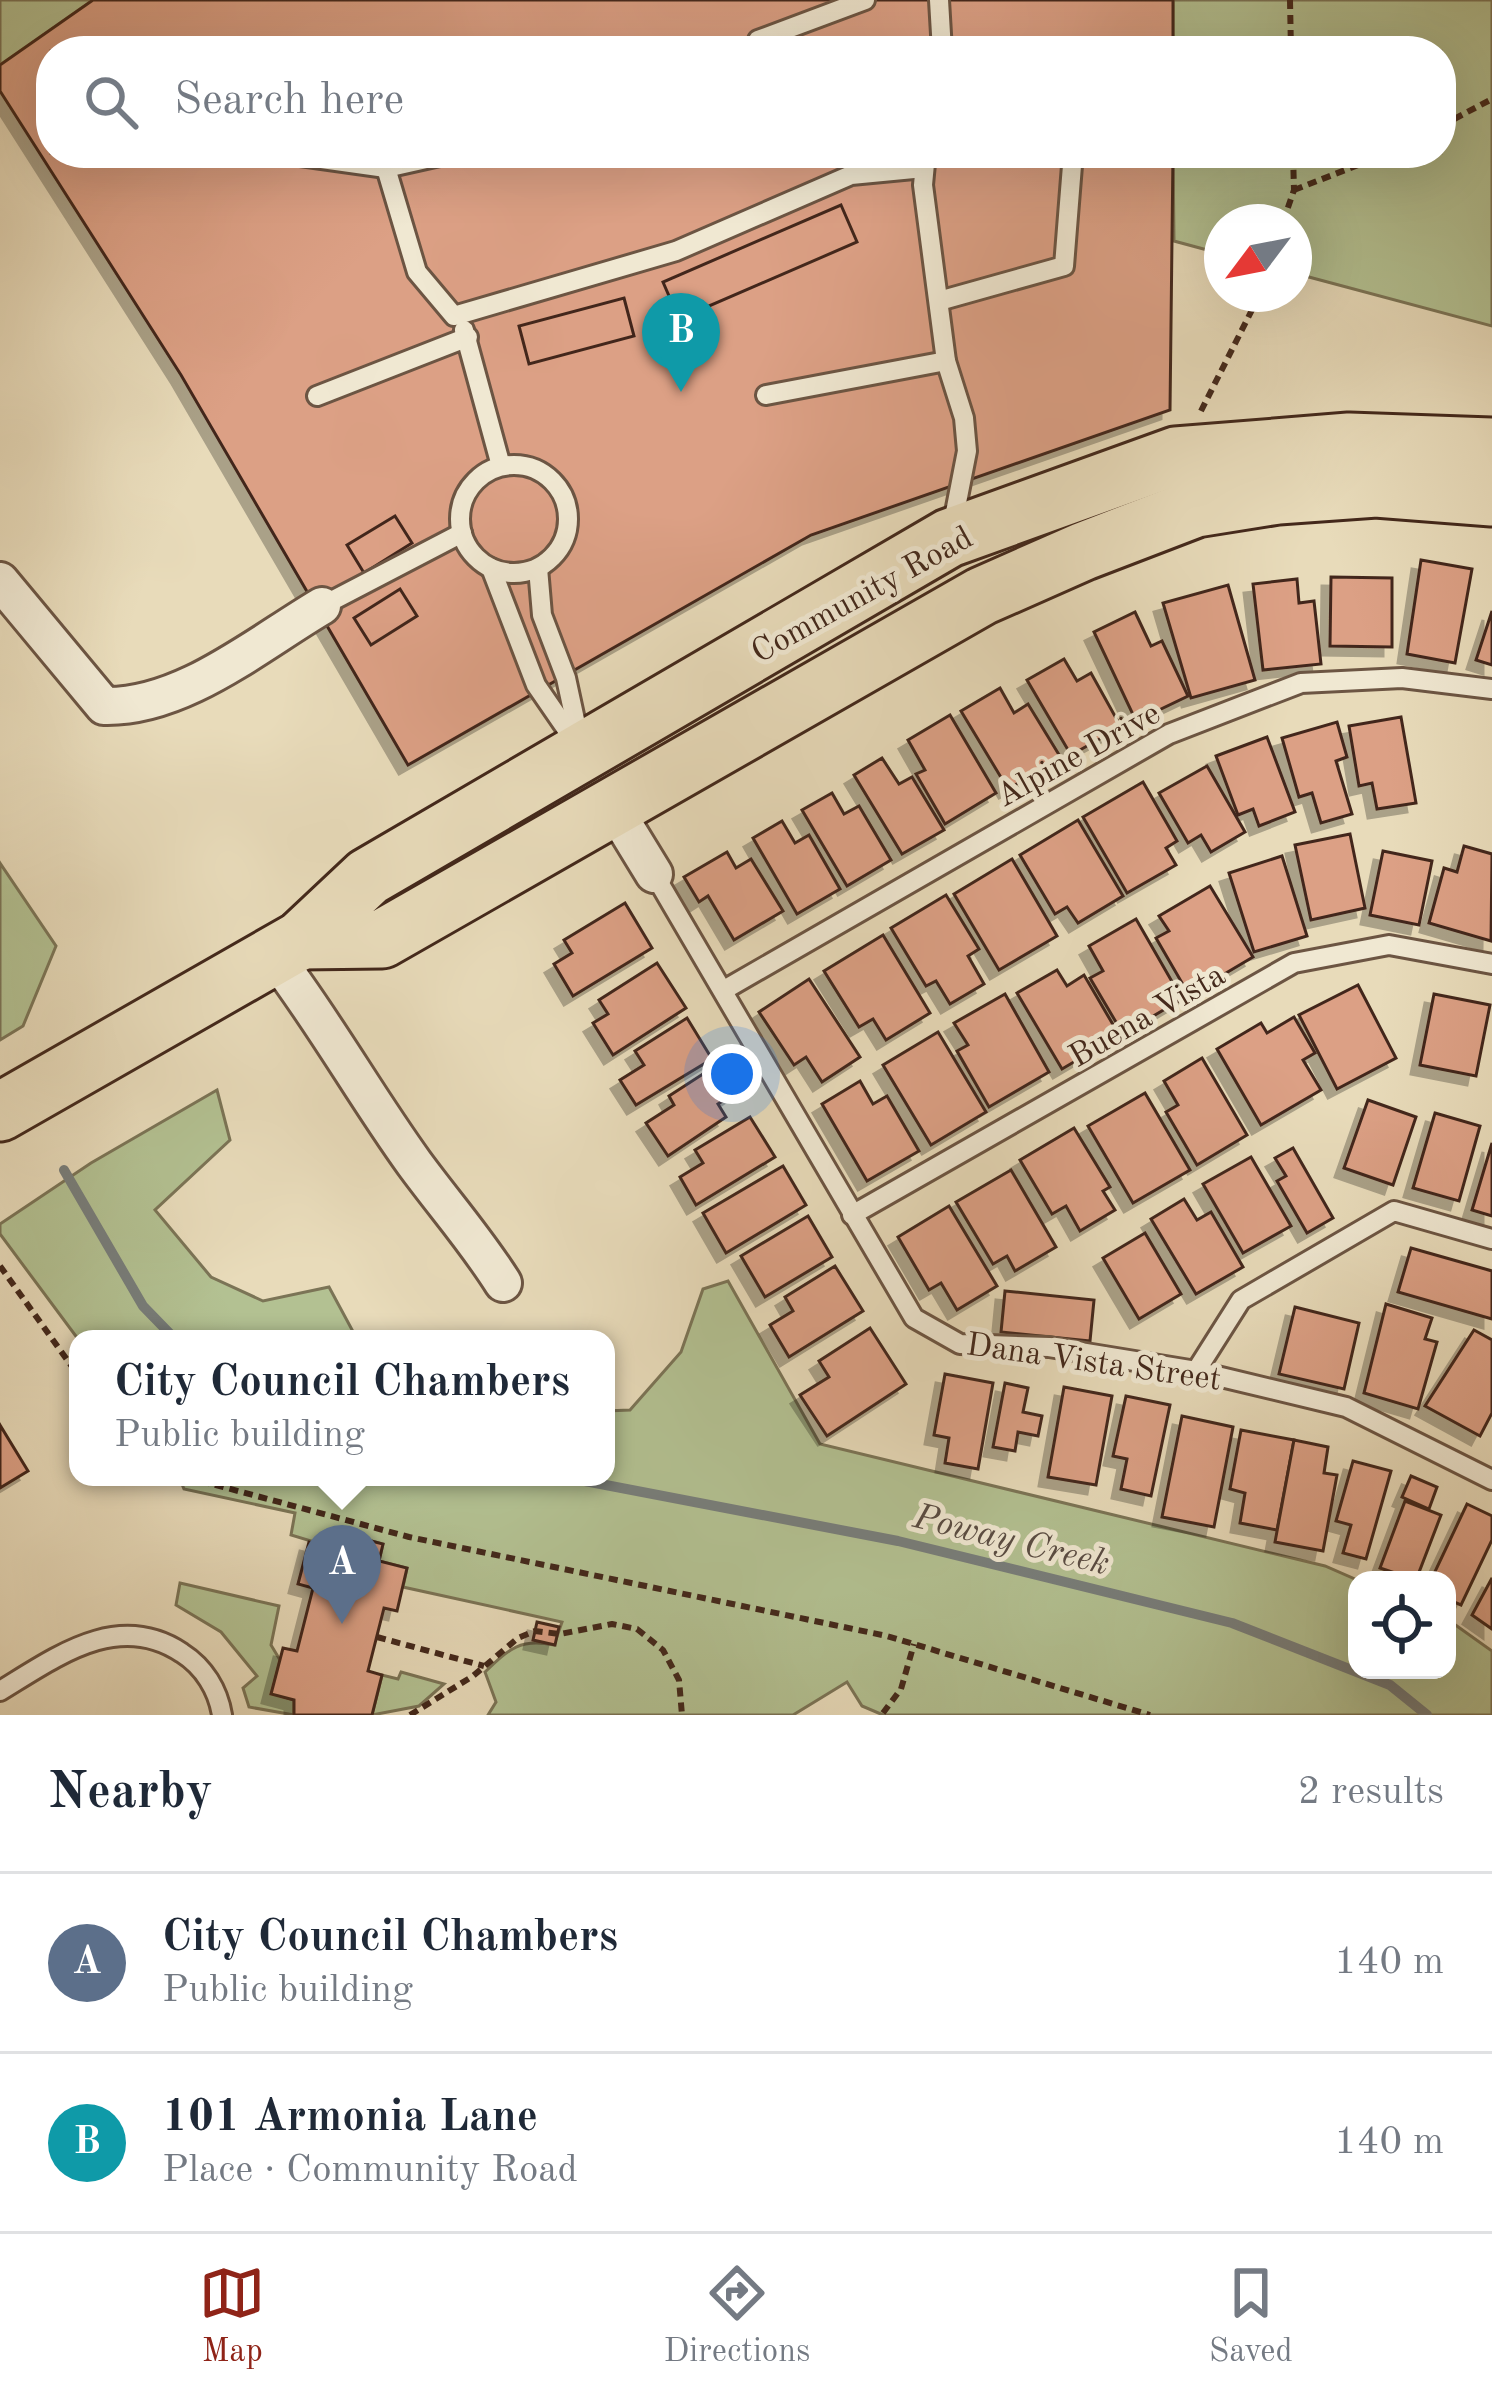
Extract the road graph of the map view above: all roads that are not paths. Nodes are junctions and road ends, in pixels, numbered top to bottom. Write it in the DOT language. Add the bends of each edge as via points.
graph roads {
  1 [pos="866,0"];
  2 [pos="939,0"];
  3 [pos="769,36"];
  4 [pos="941,36"];
  5 [pos="386,168"];
  6 [pos="886,168"];
  7 [pos="926,168"];
  8 [pos="1072,168"];
  9 [pos="940,301"];
  10 [pos="454,316"];
  11 [pos="468,338"];
  12 [pos="946,361"];
  13 [pos="766,395"];
  14 [pos="317,396"];
  15 [pos="1492,447"];
  16 [pos="501,466"];
  17 [pos="1492,496"];
  18 [pos="462,533"];
  19 [pos="949,538"];
  20 [pos="491,568"];
  21 [pos="538,568"];
  22 [pos="0,581"];
  23 [pos="322,606"];
  24 [pos="1492,689"];
  25 [pos="582,751"];
  26 [pos="614,807"];
  27 [pos="563,833"];
  28 [pos="654,874"];
  29 [pos="287,948"];
  30 [pos="1492,964"];
  31 [pos="724,990"];
  32 [pos="0,1112"];
  33 [pos="852,1215"];
  34 [pos="1492,1239"];
  35 [pos="502,1283"];
  36 [pos="1196,1370"];
  37 [pos="1492,1480"];
  38 [pos="0,1691"];
  39 [pos="222,1715"];
  1 -- 3 [label="lane"];
  2 -- 4 [label="lane"];
  5 -- 10 [label="lane" via="416,272"];
  6 -- 10 [label="lane" via="851,175 676,251"];
  7 -- 9 [label="lane"];
  8 -- 9 [label="lane" via="1064,266"];
  9 -- 12 [label="lane"];
  10 -- 11 [label="lane"];
  11 -- 14 [label="lane"];
  11 -- 16 [label="lane"];
  12 -- 13 [label="lane"];
  12 -- 19 [label="lane" via="967,451"];
  15 -- 19 [label="main road, Community Road" via="1349,442 1176,456"];
  16 -- 18 [label="lane" via="463,499"];
  16 -- 21 [label="lane" via="535,469 562,493 568,527 553,558"];
  17 -- 26 [label="main road, Community Road" via="1376,488 1196,508 982,596"];
  18 -- 20 [label="lane"];
  18 -- 23 [label="lane"];
  19 -- 25 [label="main road, Community Road"];
  20 -- 21 [label="lane"];
  20 -- 25 [label="lane" via="536,686"];
  21 -- 25 [label="lane" via="542,615"];
  22 -- 23 [label="street" via="104,706 169,696"];
  24 -- 31 [label="lane, Alpine Drive" via="1402,679 1301,683 1169,734"];
  25 -- 27 [label="main road"];
  25 -- 29 [label="main road, Community Road" via="368,877"];
  26 -- 27 [label="main road, Community Road"];
  26 -- 28 [label="street, Dana Vista Street"];
  27 -- 29 [label="main road, Community Road" via="382,939"];
  28 -- 31 [label="lane, Dana Vista Street"];
  29 -- 32 [label="main road, Community Road"];
  29 -- 35 [label="street" via="415,1164"];
  30 -- 33 [label="lane, Buena Vista" via="1389,945 1294,963"];
  31 -- 33 [label="lane, Dana Vista Street"];
  33 -- 36 [label="lane, Dana Vista Street" via="914,1318 960,1344 1048,1347"];
  34 -- 36 [label="lane" via="1394,1211 1241,1300"];
  36 -- 37 [label="lane, Dana Vista Street" via="1346,1407"];
  38 -- 39 [label="lane" via="62,1654 137,1633 190,1657 208,1677"];
}
